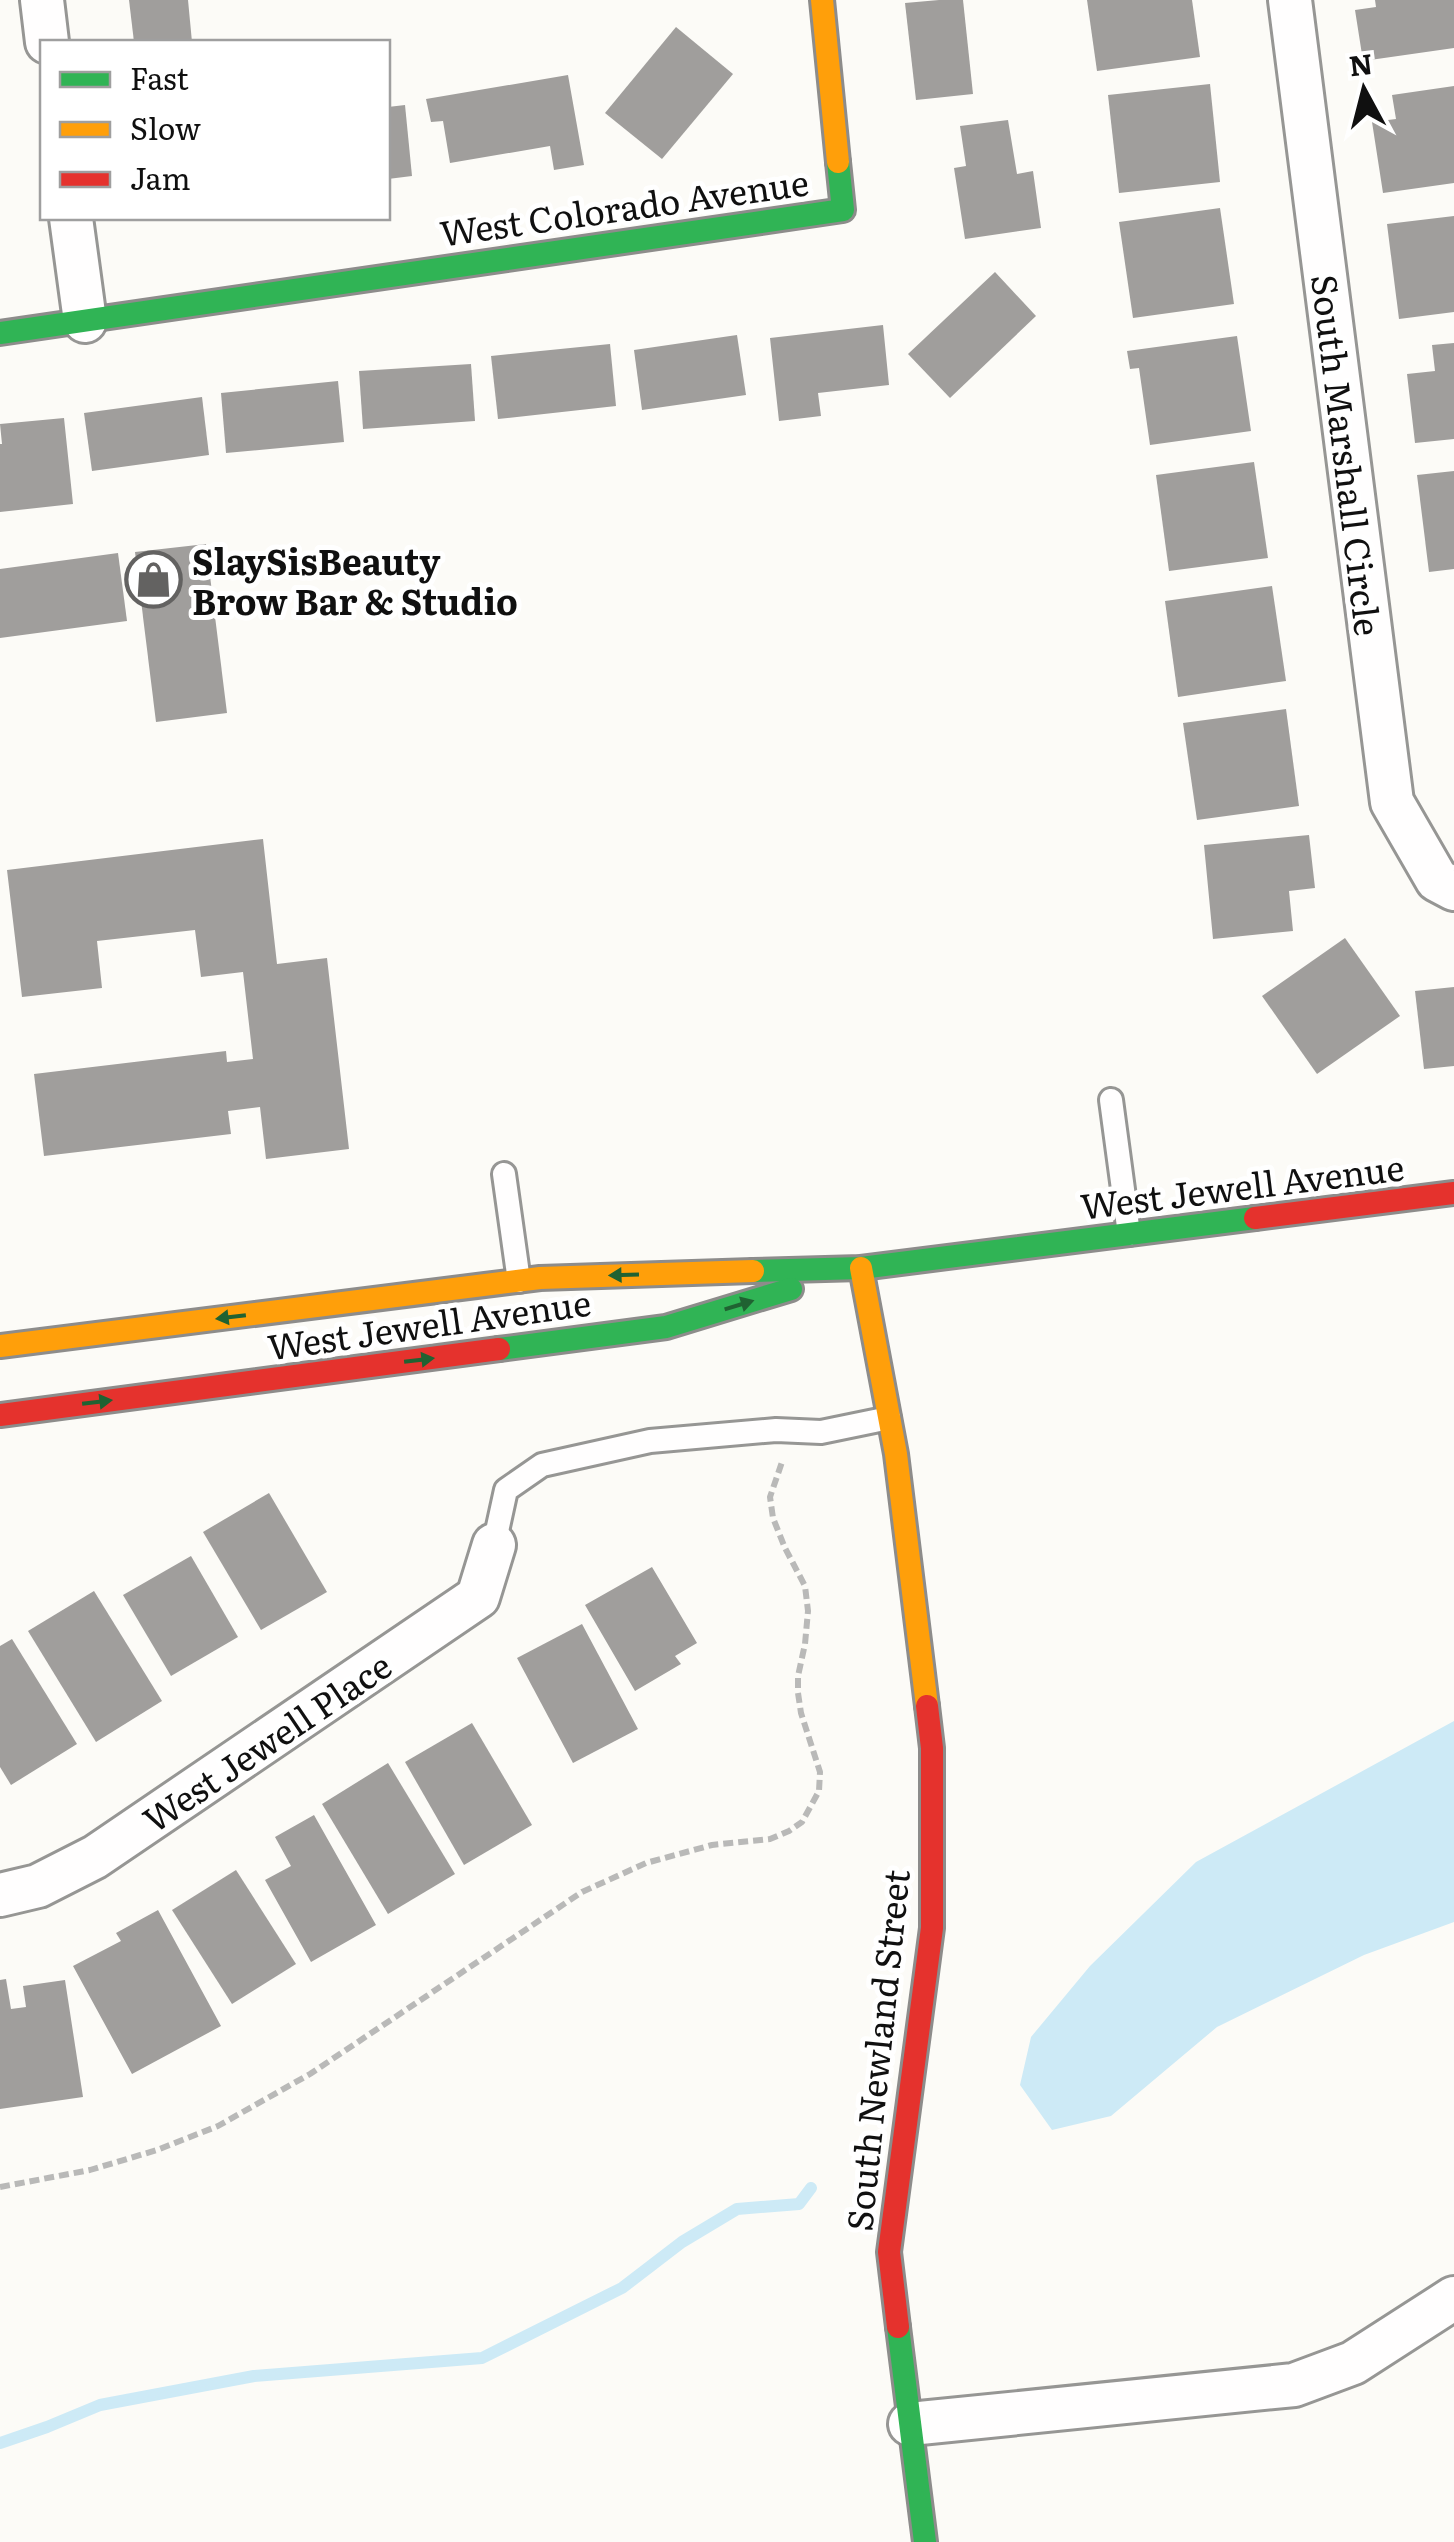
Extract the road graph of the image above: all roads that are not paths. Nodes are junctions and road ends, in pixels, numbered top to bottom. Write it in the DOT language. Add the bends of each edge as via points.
graph roads {
  1 [pos="42,0"];
  2 [pos="822,0"];
  3 [pos="1290,0"];
  4 [pos="47,40"];
  5 [pos="71,220"];
  6 [pos="85,321"];
  7 [pos="0,332"];
  8 [pos="1454,889"];
  9 [pos="1111,1100"];
  10 [pos="504,1174"];
  11 [pos="1454,1193"];
  12 [pos="1128,1234"];
  13 [pos="861,1268"];
  14 [pos="518,1280"];
  15 [pos="0,1346"];
  16 [pos="0,1415"];
  17 [pos="889,1418"];
  18 [pos="494,1546"];
  19 [pos="0,1895"];
  20 [pos="1454,2298"];
  21 [pos="910,2424"];
  22 [pos="925,2542"];
  1 -- 4 [label="street"];
  2 -- 6 [label="street, West Colorado Avenue" via="843,210"];
  3 -- 8 [label="street, South Marshall Circle" via="1392,802 1438,880"];
  5 -- 6 [label="street"];
  6 -- 7 [label="street, West Colorado Avenue"];
  9 -- 12 [label="lane"];
  10 -- 14 [label="lane"];
  11 -- 12 [label="street, West Jewell Avenue"];
  12 -- 13 [label="street, West Jewell Avenue"];
  13 -- 14 [label="street, West Jewell Avenue, one-way"];
  16 -- 13 [label="street, West Jewell Avenue, one-way" via="666,1327"];
  13 -- 17 [label="street, South Newland Street"];
  14 -- 15 [label="street, West Jewell Avenue, one-way"];
  17 -- 18 [label="lane" via="821,1432 650,1441 542,1464 506,1490"];
  17 -- 21 [label="street, South Newland Street" via="932,1748 932,1928 889,2252"];
  18 -- 19 [label="street, West Jewell Place" via="478,1597 95,1857 38,1886"];
  20 -- 21 [label="street" via="1353,2364 1294,2385"];
  21 -- 22 [label="street, South Newland Street"];
}
